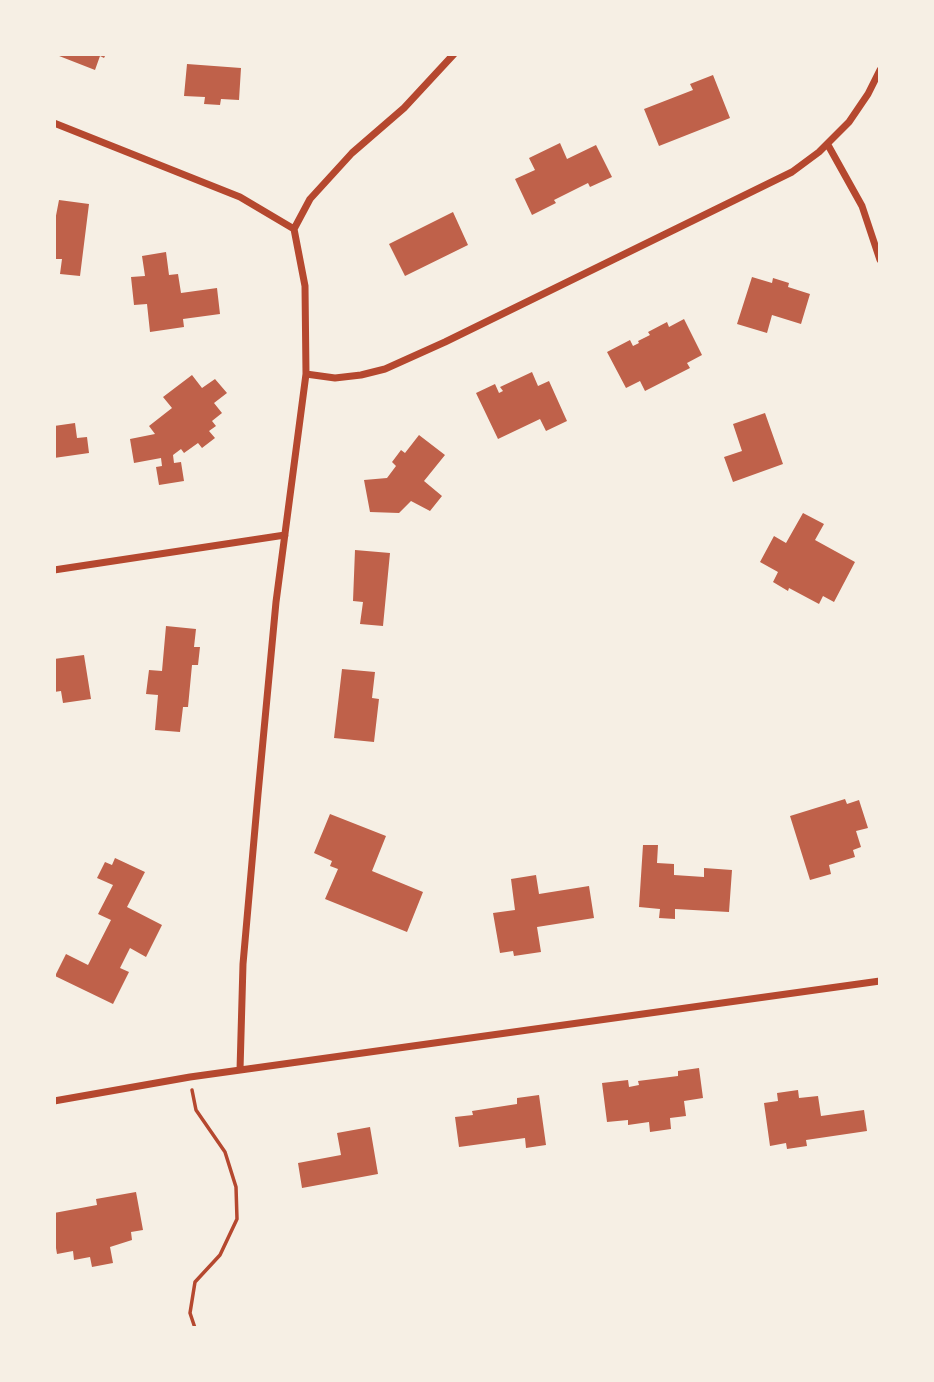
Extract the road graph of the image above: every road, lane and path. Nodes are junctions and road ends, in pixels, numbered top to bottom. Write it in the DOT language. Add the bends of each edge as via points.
graph roads {
  1 [pos="454,54"];
  2 [pos="880,70"];
  3 [pos="54,123"];
  4 [pos="828,145"];
  5 [pos="294,229"];
  6 [pos="880,260"];
  7 [pos="306,374"];
  8 [pos="285,535"];
  9 [pos="54,570"];
  10 [pos="880,981"];
  11 [pos="240,1070"];
  12 [pos="190,1077"];
  13 [pos="54,1101"];
  14 [pos="195,1328"];
  1 -- 5 [label="street" via="310,199"];
  2 -- 4 [label="street" via="849,122"];
  3 -- 5 [label="street" via="240,197"];
  4 -- 6 [label="street" via="862,206"];
  4 -- 7 [label="street" via="792,172 433,348 361,375"];
  5 -- 7 [label="street" via="305,286"];
  7 -- 8 [label="street"];
  8 -- 9 [label="street"];
  8 -- 11 [label="street" via="244,951"];
  10 -- 11 [label="street"];
  11 -- 12 [label="street"];
  12 -- 13 [label="street"];
  12 -- 14 [label="path" via="196,1110 229,1164 236,1187 237,1219 220,1255 195,1282 190,1313"];
}
